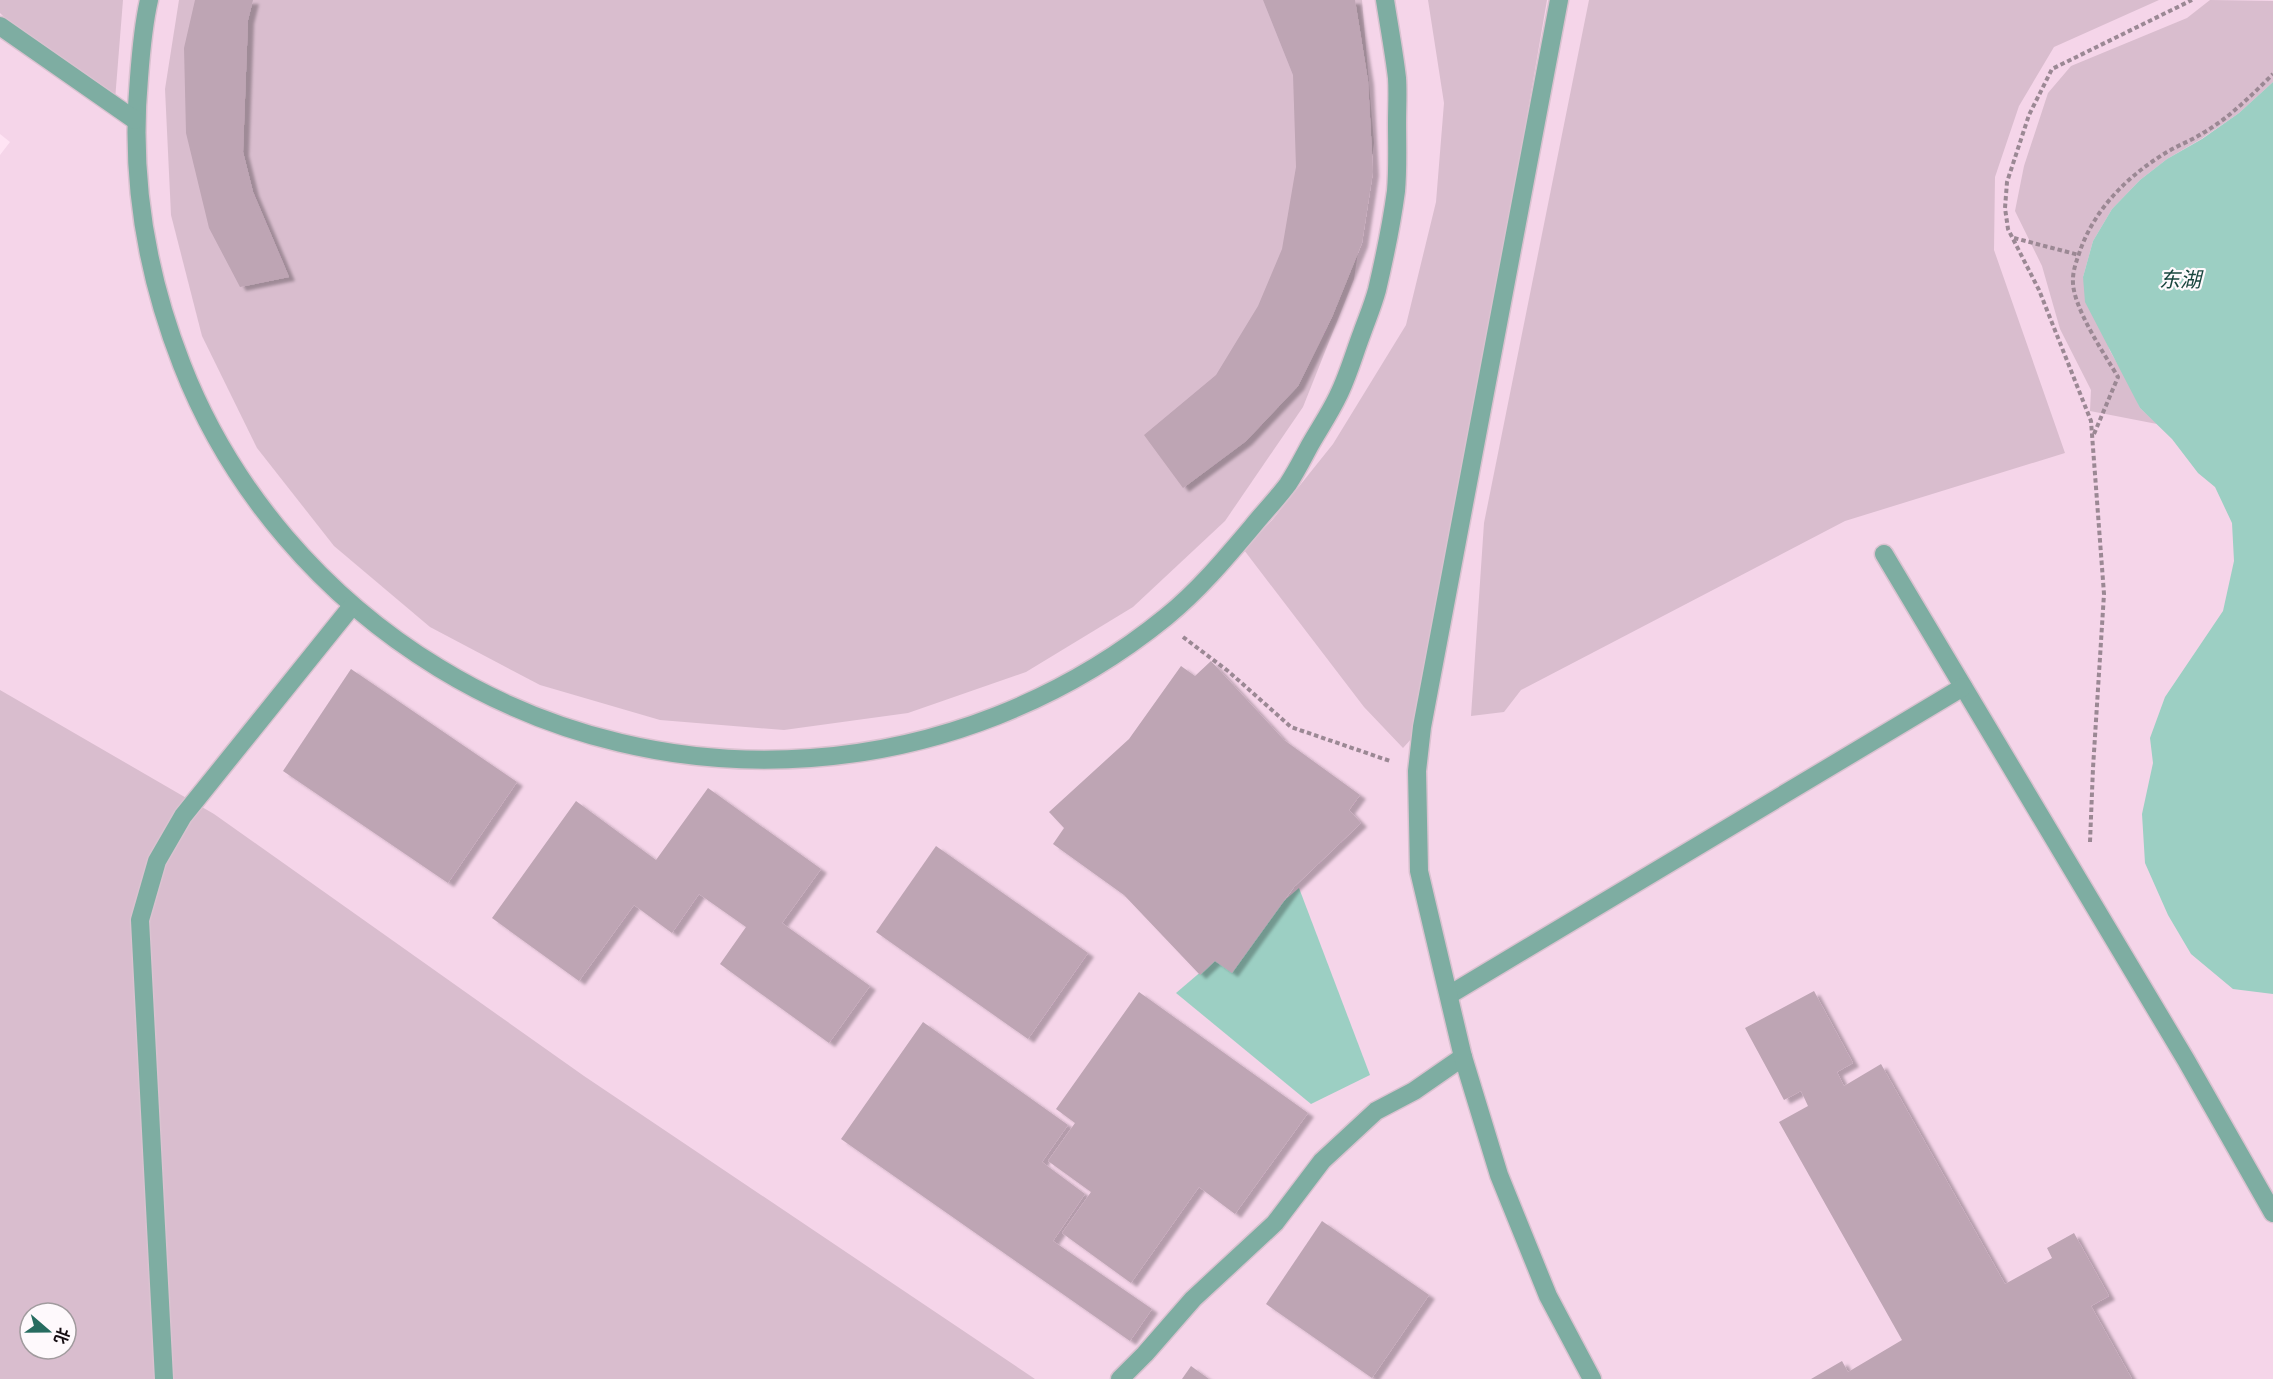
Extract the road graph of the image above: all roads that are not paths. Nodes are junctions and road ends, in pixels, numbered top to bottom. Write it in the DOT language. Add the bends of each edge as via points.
graph roads {
  1 [pos="149,0"];
  2 [pos="1385,0"];
  3 [pos="1559,0"];
  4 [pos="0,26"];
  5 [pos="135,120"];
  6 [pos="1884,554"];
  7 [pos="352,606"];
  8 [pos="1963,687"];
  9 [pos="1449,994"];
  10 [pos="1463,1057"];
  11 [pos="2273,1213"];
  12 [pos="165,1379"];
  13 [pos="1120,1379"];
  14 [pos="1592,1379"];
  1 -- 5 [label="street"];
  2 -- 7 [label="street" via="1398,83 1396,189 1376,293 1340,392 1288,484 1219,566 1161,621 1056,690 994,718 929,739 861,753 805,759 725,760 657,752 590,736 526,714 464,684 406,648"];
  3 -- 9 [label="street" via="1422,727 1417,771 1419,872"];
  4 -- 5 [label="street"];
  5 -- 7 [label="street" via="138,189 148,257 165,323 190,387 221,448 259,506 302,558"];
  6 -- 8 [label="street"];
  7 -- 12 [label="street" via="183,816 157,861 140,920"];
  8 -- 9 [label="street"];
  8 -- 11 [label="street" via="2180,1049"];
  9 -- 10 [label="street"];
  10 -- 13 [label="street" via="1414,1091 1376,1111 1330,1153 1275,1222 1193,1299"];
  10 -- 14 [label="street" via="1499,1175 1548,1296"];
}
